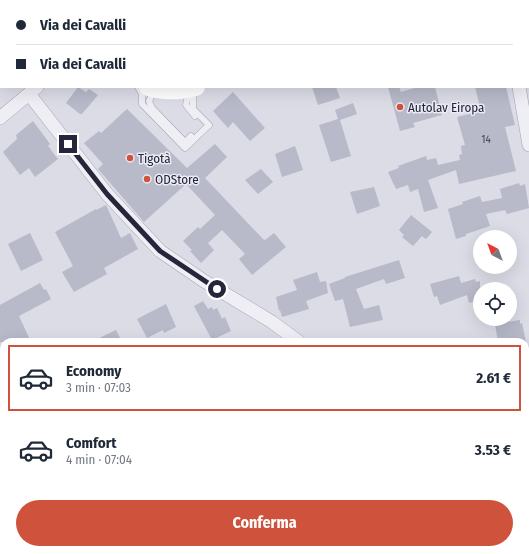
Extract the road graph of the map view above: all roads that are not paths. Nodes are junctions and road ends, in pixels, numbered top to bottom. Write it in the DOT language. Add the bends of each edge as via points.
graph roads {
  1 [pos="139,88"];
  2 [pos="152,88"];
  3 [pos="192,88"];
  4 [pos="194,88"];
  5 [pos="195,88"];
  6 [pos="519,88"];
  7 [pos="33,91"];
  8 [pos="0,118"];
  9 [pos="529,145"];
  10 [pos="294,338"];
  1 -- 5 [label="lane" via="142,94 142,104 185,148 209,125 193,109"];
  2 -- 3 [label="main road"];
  2 -- 4 [label="lane" via="149,104 185,142 203,125 186,105 187,94"];
  6 -- 9 [label="street"];
  7 -- 8 [label="street"];
  7 -- 10 [label="street" via="107,194 160,251"];
}
